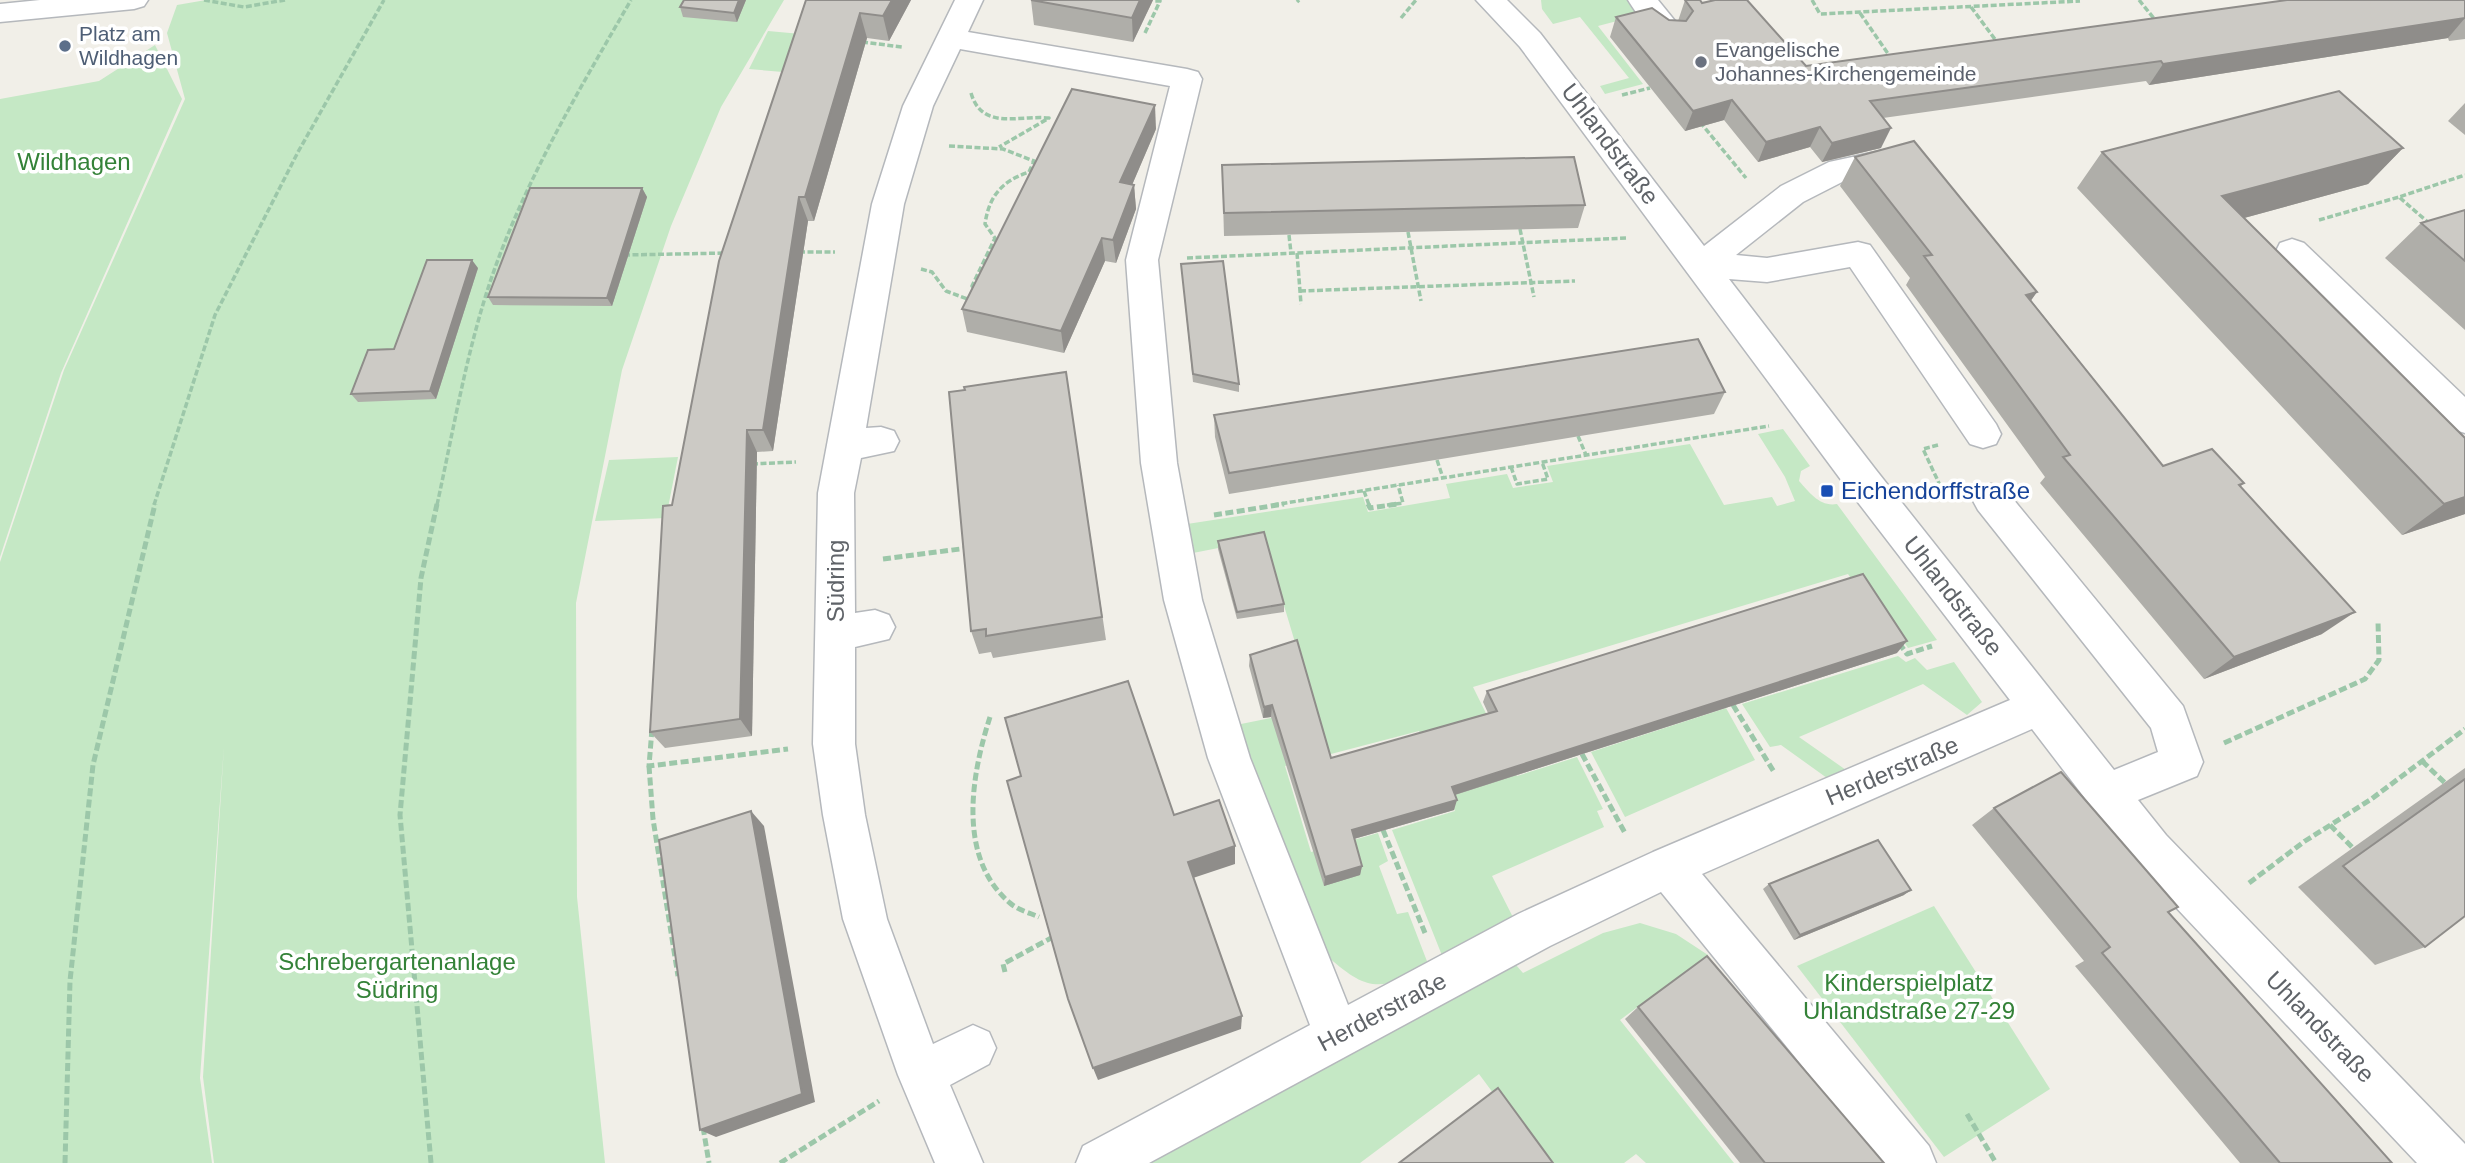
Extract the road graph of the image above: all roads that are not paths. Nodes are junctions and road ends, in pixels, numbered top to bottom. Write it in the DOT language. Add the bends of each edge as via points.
graph roads {
  1 [pos="134,0"];
  2 [pos="969,0"];
  3 [pos="1490,0"];
  4 [pos="1642,0"];
  5 [pos="0,13"];
  6 [pos="1669,32"];
  7 [pos="946,44"];
  8 [pos="1909,155"];
  9 [pos="2292,251"];
  10 [pos="1702,265"];
  11 [pos="2465,419"];
  12 [pos="1983,434"];
  13 [pos="881,441"];
  14 [pos="842,453"];
  15 [pos="1992,499"];
  16 [pos="875,627"];
  17 [pos="836,632"];
  18 [pos="2039,708"];
  19 [pos="2106,793"];
  20 [pos="1660,871"];
  21 [pos="1337,1036"];
  22 [pos="973,1048"];
  23 [pos="921,1075"];
  24 [pos="960,1163"];
  25 [pos="1100,1163"];
  26 [pos="1912,1163"];
  27 [pos="2450,1163"];
  1 -- 5 [label="street"];
  2 -- 7 [label="street, Südring"];
  3 -- 10 [label="street, Uhlandstraße" via="1530,40"];
  4 -- 6 [label="street"];
  7 -- 14 [label="street, Südring" via="918,106 878,253"];
  7 -- 21 [label="street" via="1187,79 1142,260 1160,463 1183,600 1229,758"];
  8 -- 10 [label="street" via="1840,170 1792,194"];
  9 -- 11 [label="street"];
  10 -- 12 [label="street" via="1767,270 1858,254"];
  10 -- 18 [label="street, Uhlandstraße"];
  13 -- 14 [label="street"];
  14 -- 17 [label="street, Südring" via="836,493"];
  15 -- 19 [label="street" via="2169,719 2182,762"];
  16 -- 17 [label="street"];
  17 -- 23 [label="street, Südring" via="834,744 844,815 865,919"];
  18 -- 19 [label="street, Uhlandstraße"];
  18 -- 20 [label="street, Herderstraße"];
  19 -- 27 [label="street, Uhlandstraße" via="2151,850"];
  20 -- 21 [label="street, Herderstraße" via="1534,930"];
  20 -- 26 [label="street"];
  21 -- 25 [label="street, Herderstraße"];
  22 -- 23 [label="street"];
  23 -- 24 [label="street, Südring"];
}
